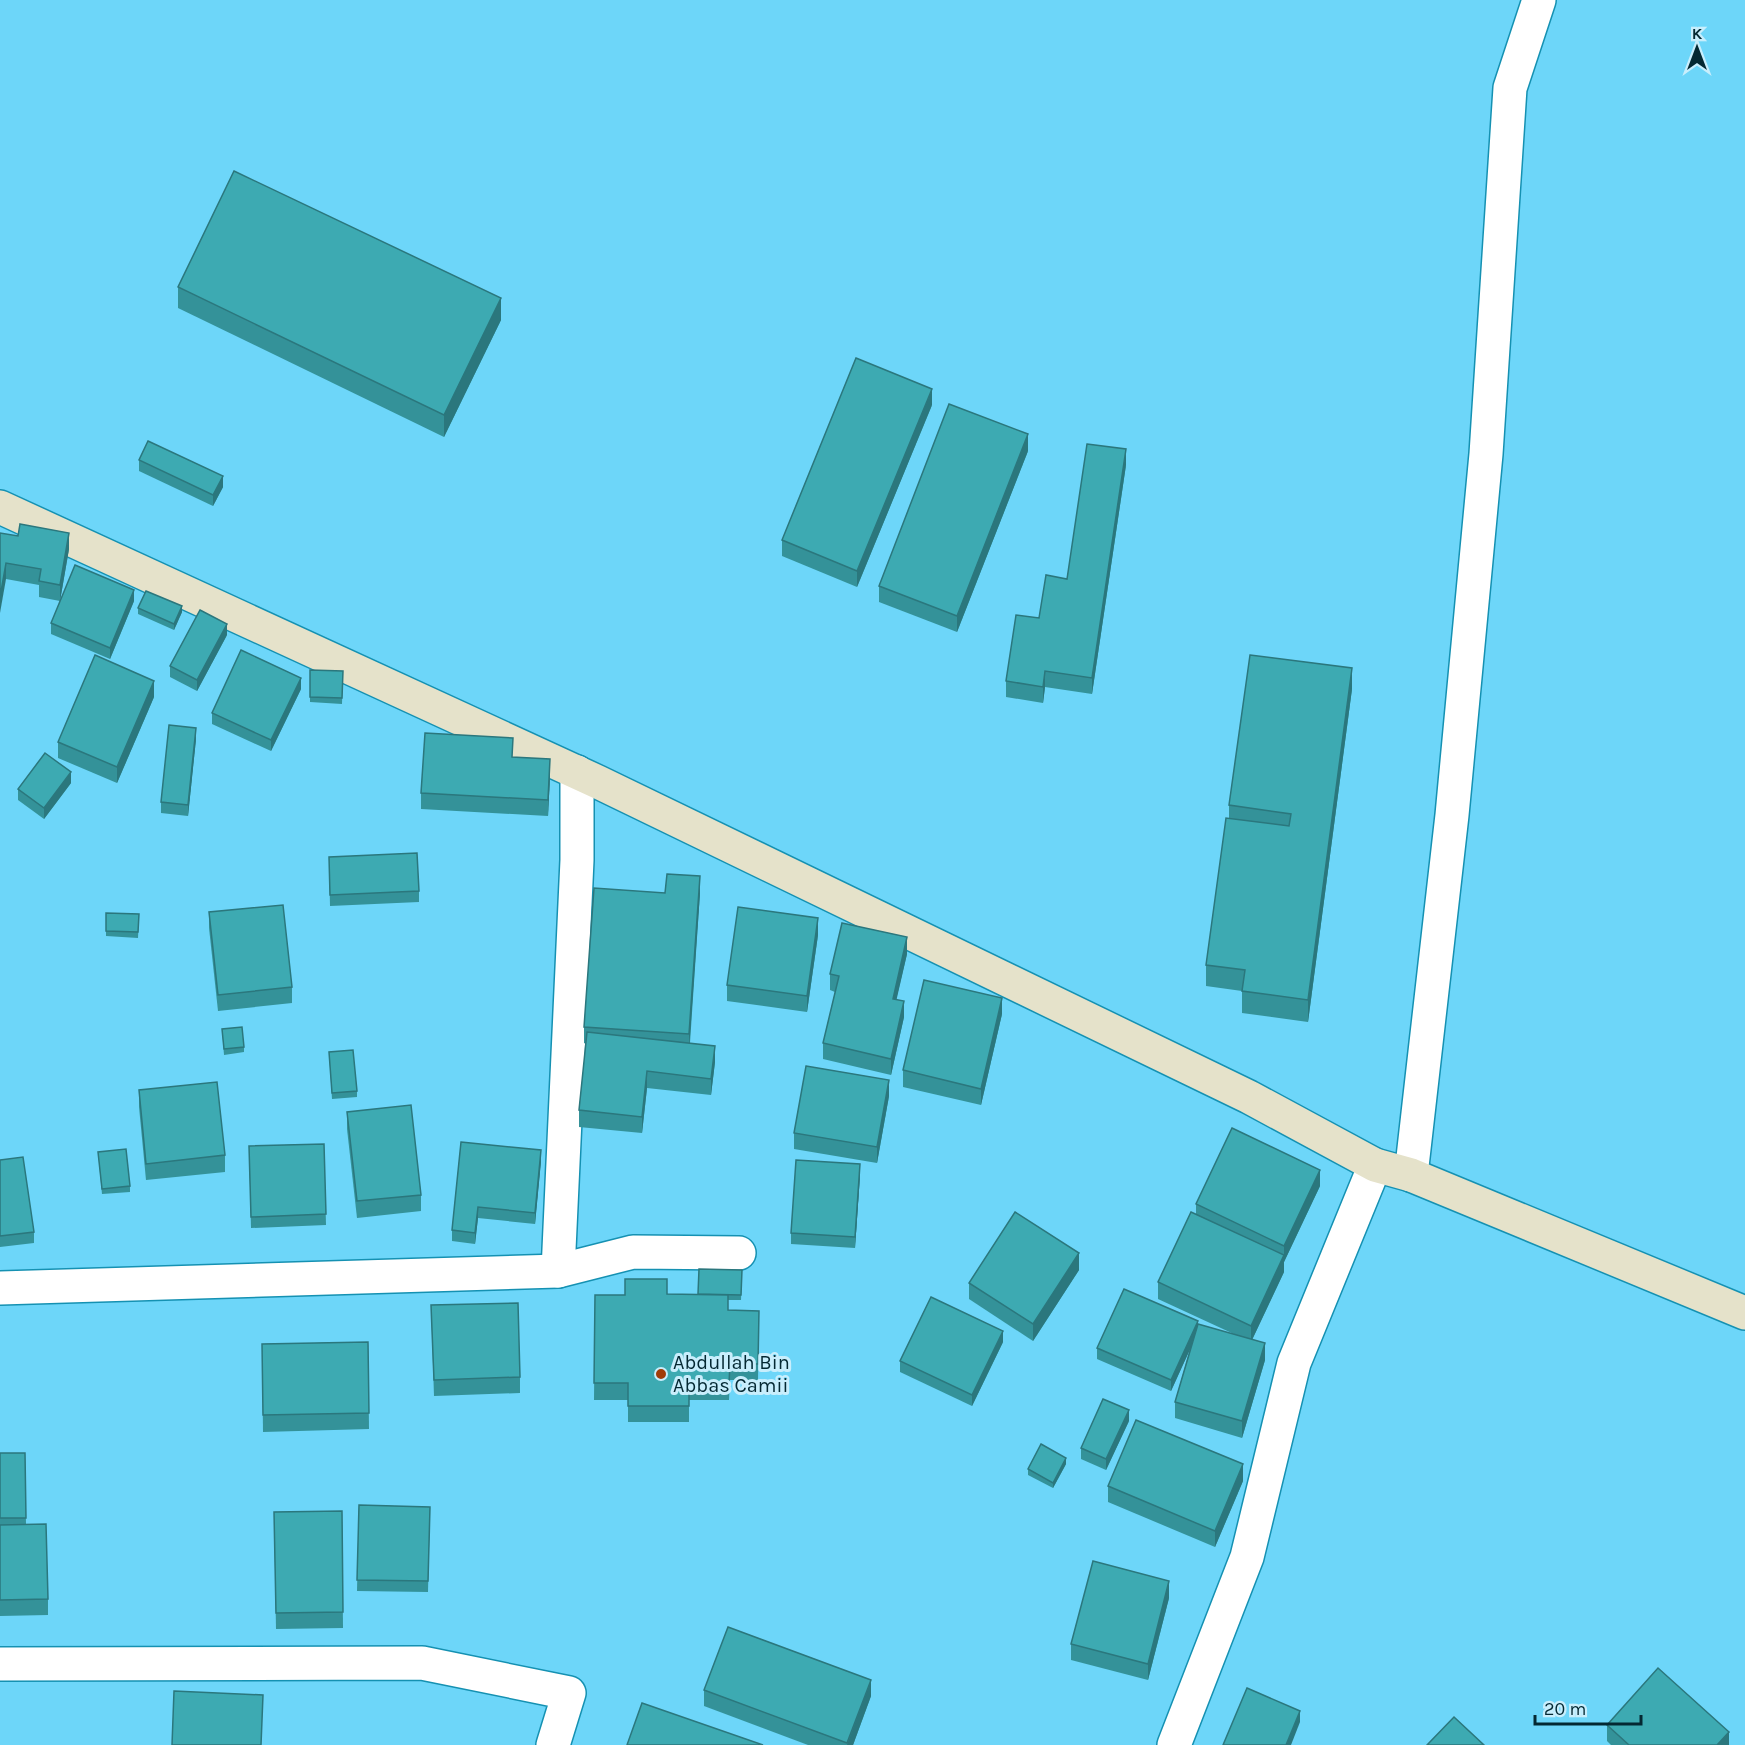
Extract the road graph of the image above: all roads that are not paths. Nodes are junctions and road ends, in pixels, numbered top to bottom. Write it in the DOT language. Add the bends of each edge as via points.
graph roads {
  1 [pos="1539,0"];
  2 [pos="0,507"];
  3 [pos="577,772"];
  4 [pos="1375,1165"];
  5 [pos="1412,1175"];
  6 [pos="739,1253"];
  7 [pos="558,1271"];
  8 [pos="0,1288"];
  9 [pos="1745,1312"];
  10 [pos="0,1664"];
  11 [pos="553,1745"];
  12 [pos="1174,1745"];
  1 -- 5 [label="street" via="1510,88 1484,477"];
  2 -- 3 [label="street"];
  3 -- 4 [label="street" via="1239,1092"];
  3 -- 7 [label="street" via="577,860"];
  4 -- 5 [label="street"];
  4 -- 12 [label="street" via="1294,1363 1247,1557"];
  5 -- 9 [label="street"];
  6 -- 7 [label="street" via="633,1252"];
  7 -- 8 [label="street"];
  10 -- 11 [label="street" via="422,1663 569,1694"];
}
